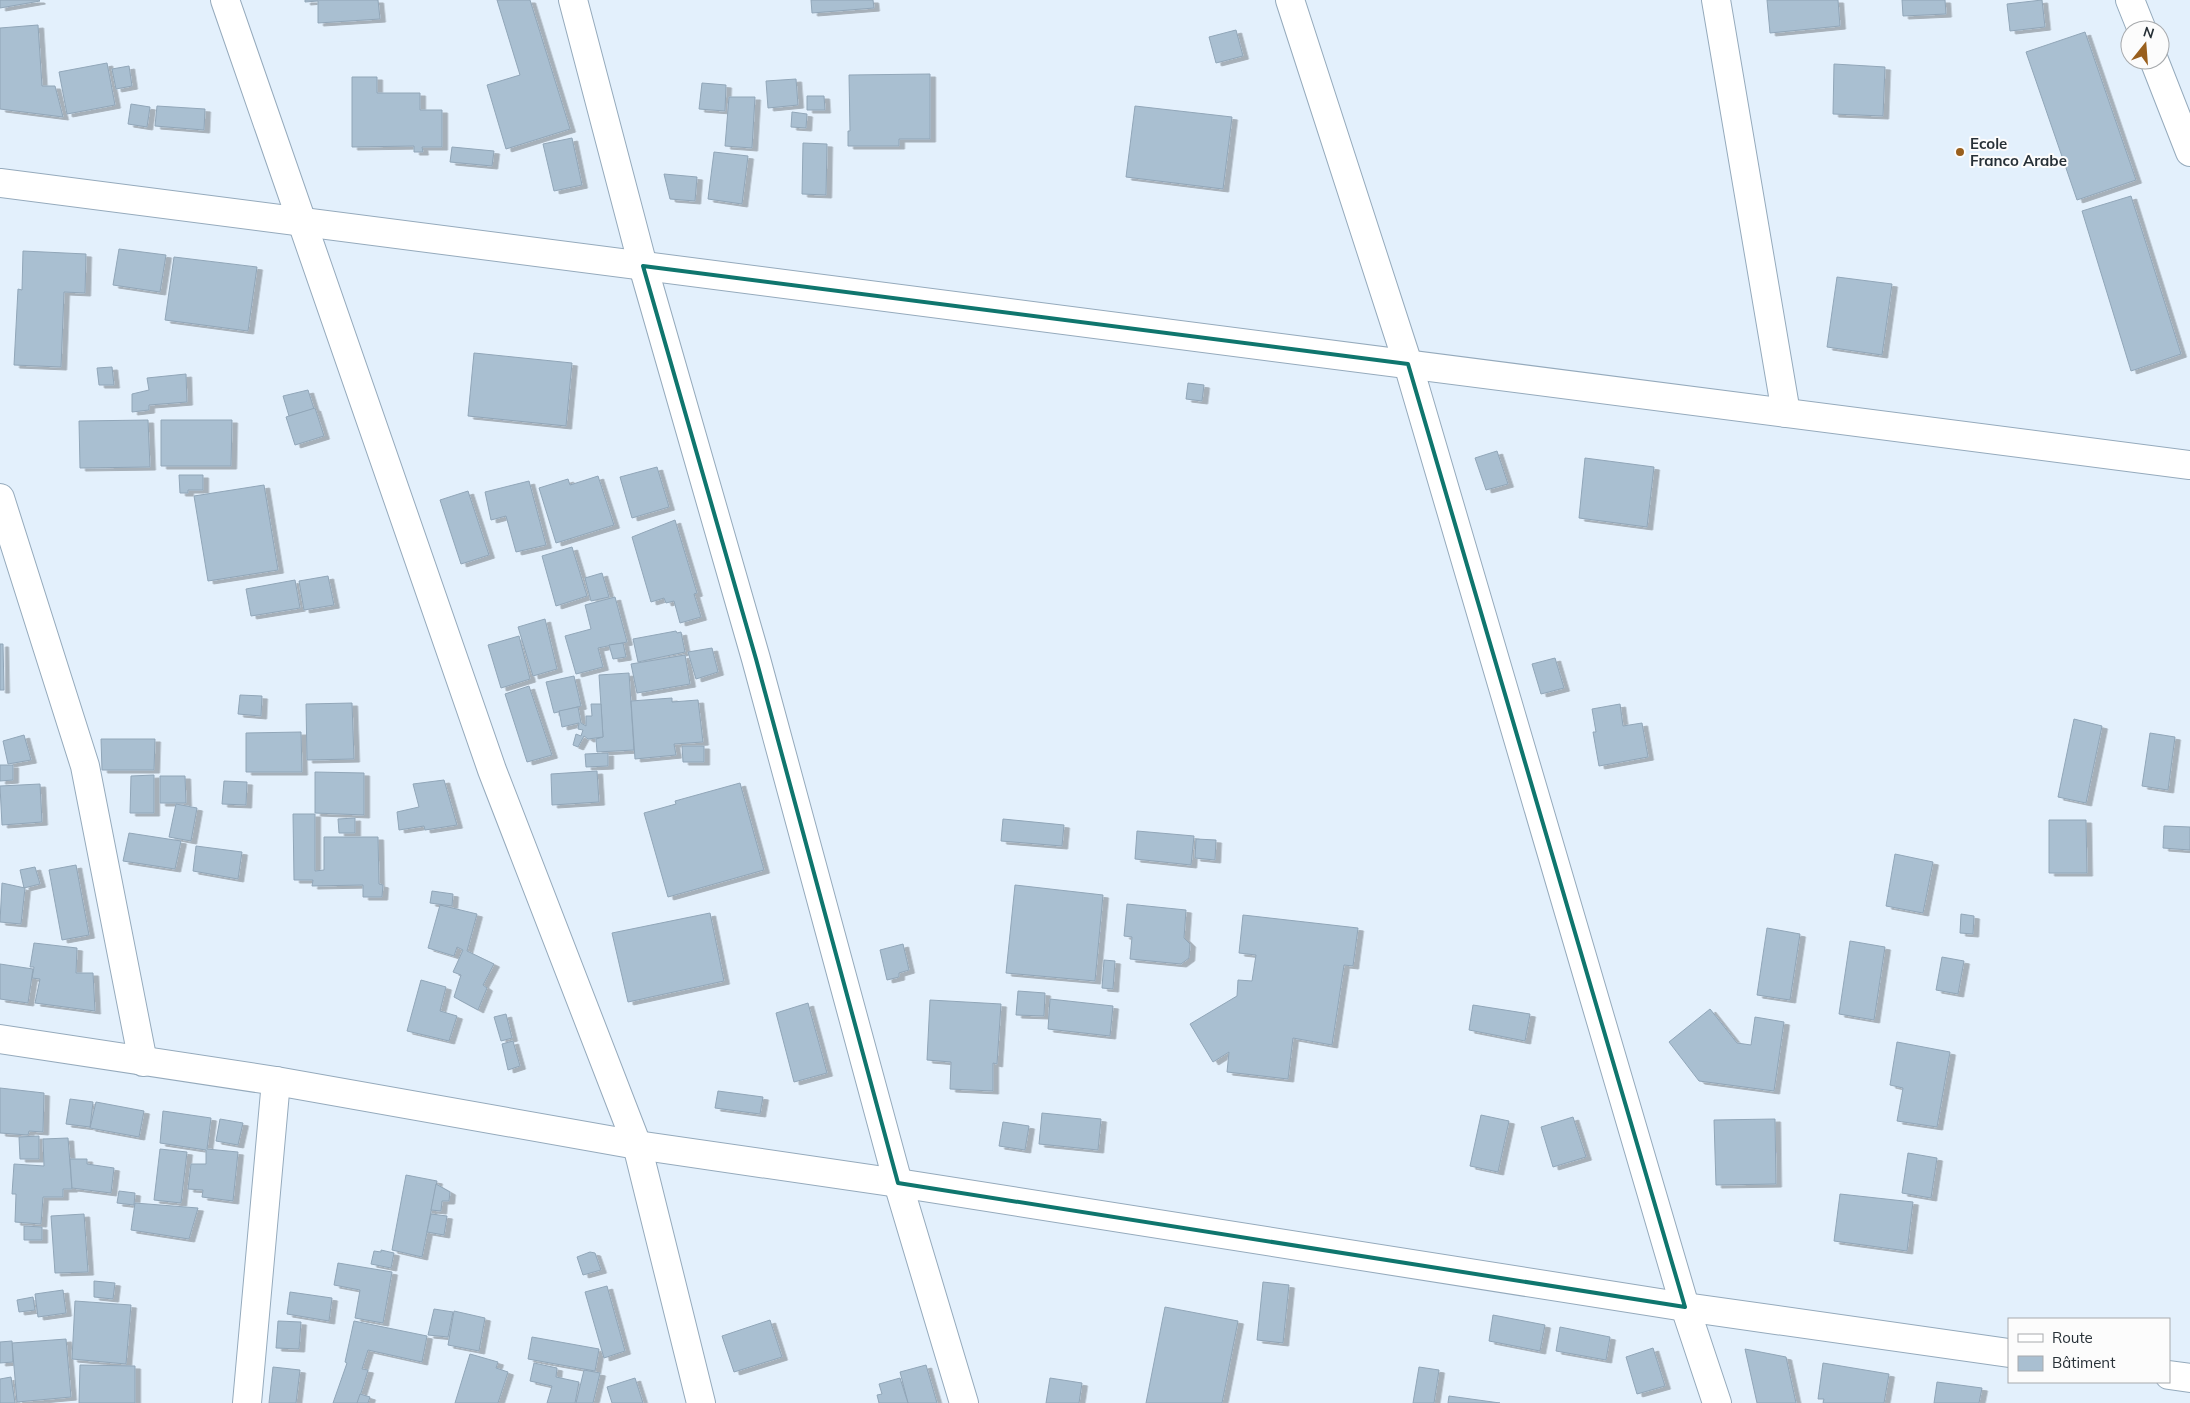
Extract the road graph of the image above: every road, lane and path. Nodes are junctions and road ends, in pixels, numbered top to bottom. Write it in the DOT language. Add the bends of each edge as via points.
graph roads {
  1 [pos="225,0"];
  2 [pos="573,0"];
  3 [pos="1290,0"];
  4 [pos="1716,0"];
  5 [pos="2130,0"];
  6 [pos="2138,20"];
  7 [pos="2158,70"];
  8 [pos="2190,152"];
  9 [pos="0,183"];
  10 [pos="303,222"];
  11 [pos="642,266"];
  12 [pos="1408,364"];
  13 [pos="1786,413"];
  14 [pos="2190,465"];
  15 [pos="0,498"];
  16 [pos="0,1039"];
  17 [pos="143,1062"];
  18 [pos="276,1081"];
  19 [pos="638,1145"];
  20 [pos="898,1183"];
  21 [pos="1685,1307"];
  22 [pos="2008,1353"];
  23 [pos="2170,1375"];
  24 [pos="2190,1378"];
  25 [pos="247,1403"];
  26 [pos="701,1403"];
  27 [pos="964,1403"];
  28 [pos="1717,1403"];
  1 -- 10 [label="street"];
  2 -- 11 [label="street"];
  3 -- 12 [label="street"];
  4 -- 13 [label="street"];
  5 -- 6 [label="street"];
  7 -- 8 [label="street"];
  9 -- 10 [label="street"];
  10 -- 11 [label="street"];
  10 -- 19 [label="street" via="492,770"];
  11 -- 12 [label="street"];
  11 -- 20 [label="street" via="756,658"];
  12 -- 13 [label="street"];
  12 -- 21 [label="street"];
  13 -- 14 [label="street"];
  15 -- 17 [label="street" via="85,766"];
  16 -- 17 [label="street"];
  17 -- 18 [label="street"];
  18 -- 19 [label="street"];
  18 -- 25 [label="street"];
  19 -- 20 [label="street"];
  19 -- 26 [label="street"];
  20 -- 21 [label="street"];
  20 -- 27 [label="street"];
  21 -- 22 [label="street"];
  21 -- 28 [label="street"];
  23 -- 24 [label="street"];
}
